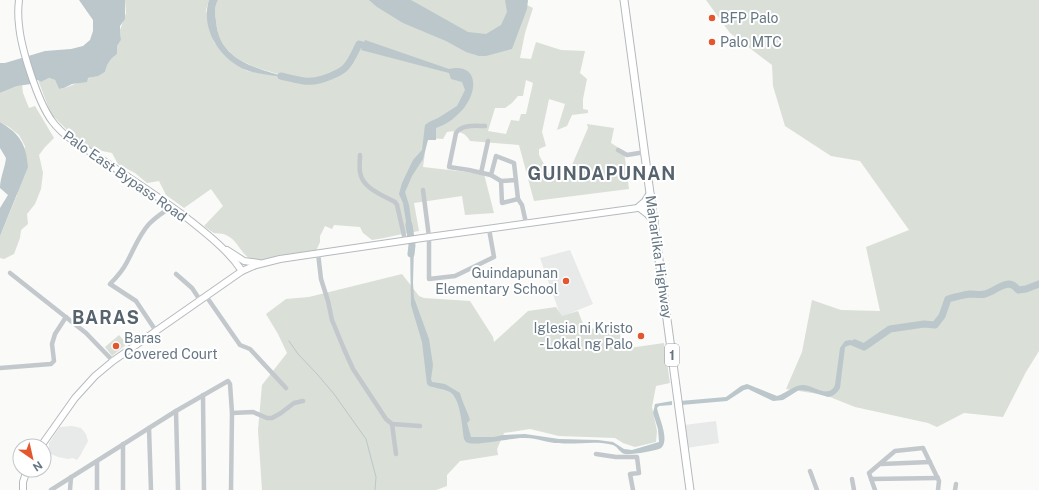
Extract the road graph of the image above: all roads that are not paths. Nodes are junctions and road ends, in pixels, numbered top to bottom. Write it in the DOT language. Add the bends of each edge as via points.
graph roads {
  1 [pos="19,0"];
  2 [pos="624,0"];
  3 [pos="485,126"];
  4 [pos="488,142"];
  5 [pos="618,150"];
  6 [pos="645,152"];
  7 [pos="360,155"];
  8 [pos="481,173"];
  9 [pos="491,175"];
  10 [pos="501,180"];
  11 [pos="516,180"];
  12 [pos="423,190"];
  13 [pos="650,194"];
  14 [pos="518,199"];
  15 [pos="652,206"];
  16 [pos="172,207"];
  17 [pos="639,207"];
  18 [pos="654,221"];
  19 [pos="526,223"];
  20 [pos="489,229"];
  21 [pos="428,237"];
  22 [pos="406,240"];
  23 [pos="224,249"];
  24 [pos="318,253"];
  25 [pos="244,260"];
  26 [pos="264,262"];
  27 [pos="249,268"];
  28 [pos="242,271"];
  29 [pos="10,273"];
  30 [pos="176,274"];
  31 [pos="206,296"];
  32 [pos="200,300"];
  33 [pos="66,317"];
  34 [pos="156,331"];
  35 [pos="113,361"];
  36 [pos="0,368"];
  37 [pos="286,388"];
  38 [pos="203,395"];
  39 [pos="303,401"];
  40 [pos="176,411"];
  41 [pos="232,413"];
  42 [pos="392,424"];
  43 [pos="420,426"];
  44 [pos="149,428"];
  45 [pos="47,438"];
  46 [pos="123,444"];
  47 [pos="396,454"];
  48 [pos="596,454"];
  49 [pos="97,462"];
  50 [pos="930,462"];
  51 [pos="881,464"];
  52 [pos="810,471"];
  53 [pos="71,477"];
  54 [pos="24,478"];
  55 [pos="938,478"];
  56 [pos="852,479"];
  57 [pos="871,479"];
  58 [pos="956,484"];
  59 [pos="23,490"];
  60 [pos="50,490"];
  61 [pos="70,490"];
  62 [pos="97,490"];
  63 [pos="123,490"];
  64 [pos="151,490"];
  65 [pos="178,490"];
  66 [pos="204,490"];
  67 [pos="231,490"];
  68 [pos="633,490"];
  69 [pos="690,490"];
  70 [pos="817,490"];
  71 [pos="854,490"];
  72 [pos="875,490"];
  73 [pos="938,490"];
  74 [pos="955,490"];
  1 -- 16 [label="main road, Palo East Bypass Road" via="19,24 35,85 45,110 60,131"];
  2 -- 6 [label="highway, Maharlika Highway / 1"];
  3 -- 8 [label="street" via="459,129 449,167"];
  4 -- 8 [label="street"];
  5 -- 6 [label="street" via="627,154"];
  6 -- 13 [label="highway, Maharlika Highway / 1"];
  7 -- 22 [label="street" via="360,173 363,181 370,188 395,202"];
  8 -- 9 [label="street"];
  9 -- 10 [label="street"];
  9 -- 11 [label="street" via="496,156 514,163"];
  10 -- 11 [label="street"];
  10 -- 14 [label="street" via="502,203"];
  11 -- 14 [label="street"];
  12 -- 21 [label="street"];
  13 -- 15 [label="highway, Maharlika Highway / 1"];
  13 -- 17 [label="highway"];
  14 -- 19 [label="street"];
  15 -- 17 [label="main road"];
  15 -- 18 [label="highway, Maharlika Highway / 1"];
  16 -- 23 [label="main road, Palo East Bypass Road"];
  16 -- 34 [label="street" via="148,225 118,276 110,284 136,301"];
  17 -- 18 [label="highway"];
  17 -- 19 [label="main road"];
  18 -- 69 [label="highway, Maharlika Highway / 1"];
  19 -- 20 [label="main road"];
  20 -- 21 [label="main road"];
  20 -- 21 [label="street" via="494,257 454,276 429,279"];
  21 -- 22 [label="main road"];
  22 -- 24 [label="main road"];
  23 -- 25 [label="main road, Palo East Bypass Road"];
  23 -- 28 [label="main road, Palo East Bypass Road"];
  24 -- 26 [label="main road"];
  24 -- 42 [label="street" via="321,278 332,320 344,349 368,394"];
  25 -- 26 [label="main road, Palo East Bypass Road"];
  25 -- 27 [label="main road, Palo East Bypass Road" via="250,264"];
  26 -- 27 [label="main road"];
  27 -- 28 [label="main road"];
  28 -- 31 [label="main road"];
  29 -- 33 [label="street"];
  30 -- 32 [label="street" via="192,288"];
  31 -- 32 [label="main road"];
  31 -- 37 [label="street" via="240,345 250,349"];
  32 -- 34 [label="main road"];
  33 -- 35 [label="street"];
  33 -- 36 [label="street" via="55,334 52,363"];
  34 -- 35 [label="main road"];
  35 -- 45 [label="main road" via="80,392"];
  38 -- 40 [label="street"];
  38 -- 41 [label="street" via="228,381"];
  38 -- 66 [label="street"];
  39 -- 41 [label="street" via="294,403 272,418 253,412"];
  40 -- 44 [label="street"];
  40 -- 65 [label="street"];
  41 -- 67 [label="street"];
  42 -- 43 [label="street"];
  42 -- 47 [label="street"];
  44 -- 46 [label="street"];
  44 -- 64 [label="street"];
  46 -- 49 [label="street"];
  46 -- 63 [label="street"];
  48 -- 68 [label="street" via="637,457 639,473 630,474"];
  49 -- 53 [label="street"];
  49 -- 62 [label="street"];
  50 -- 51 [label="street"];
  50 -- 51 [label="street" via="923,448 895,451"];
  50 -- 55 [label="street"];
  51 -- 57 [label="street" via="869,474"];
  52 -- 70 [label="street"];
  53 -- 60 [label="street"];
  53 -- 61 [label="street"];
  54 -- 59 [label="main road"];
  55 -- 57 [label="street"];
  55 -- 73 [label="street"];
  56 -- 71 [label="street"];
  57 -- 72 [label="street"];
  58 -- 74 [label="street"];
}
